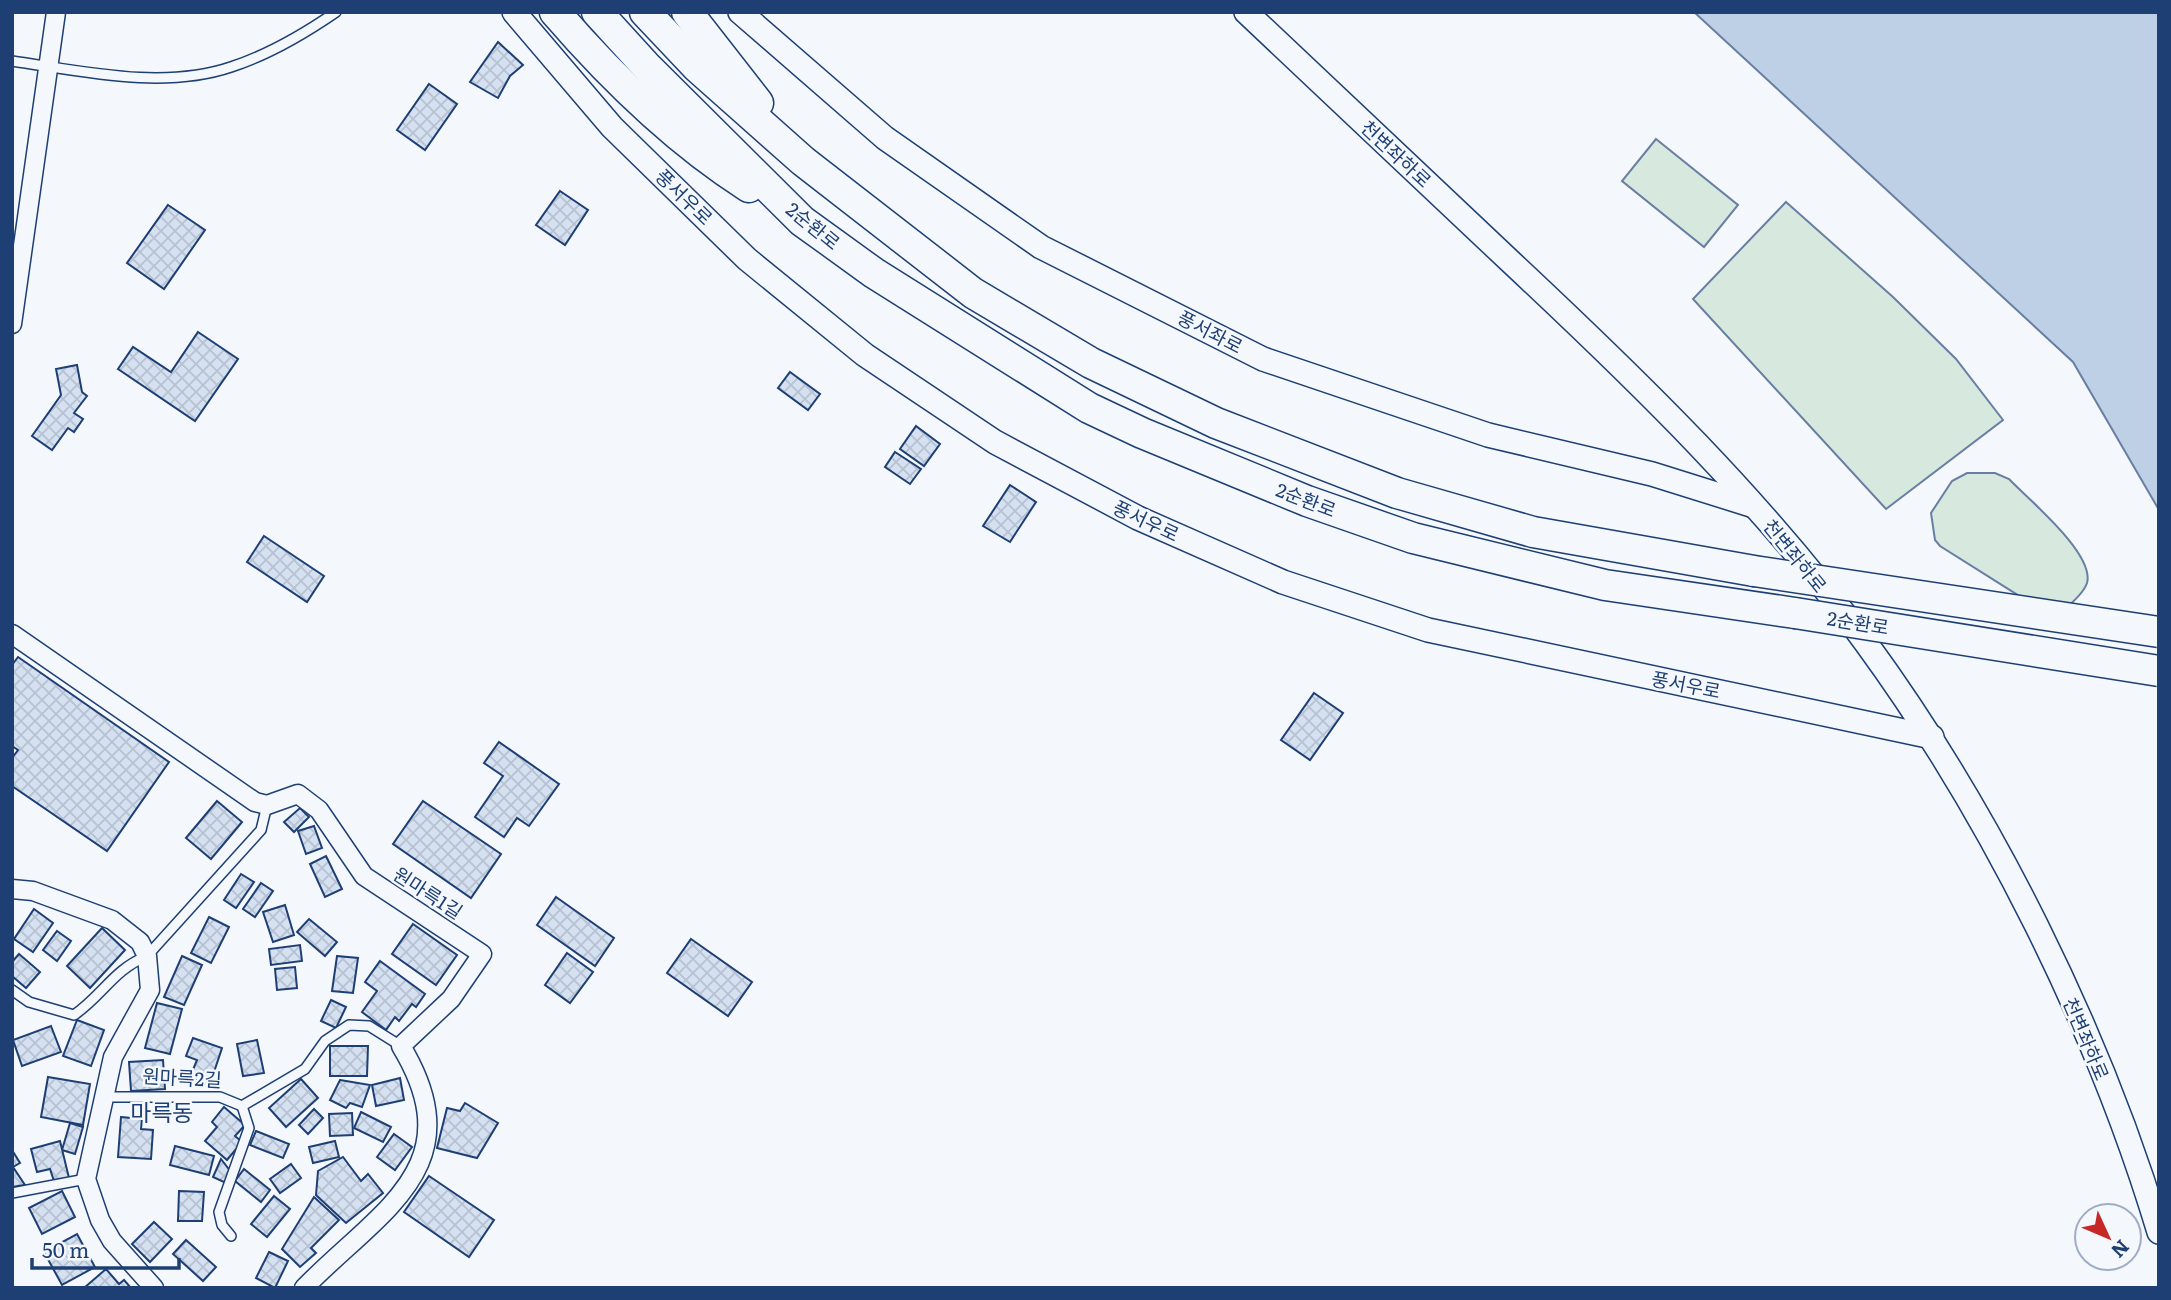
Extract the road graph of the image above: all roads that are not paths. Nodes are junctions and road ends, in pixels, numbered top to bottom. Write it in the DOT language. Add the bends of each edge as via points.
graph roads {
  1 [pos="56,12"];
  2 [pos="336,12"];
  3 [pos="514,12"];
  4 [pos="555,12"];
  5 [pos="597,12"];
  6 [pos="645,12"];
  7 [pos="687,12"];
  8 [pos="740,12"];
  9 [pos="1246,12"];
  10 [pos="12,61"];
  11 [pos="48,66"];
  12 [pos="803,161"];
  13 [pos="802,221"];
  14 [pos="18,250"];
  15 [pos="12,324"];
  16 [pos="1754,506"];
  17 [pos="2159,632"];
  18 [pos="12,634"];
  19 [pos="2159,671"];
  20 [pos="1932,737"];
  21 [pos="267,805"];
  22 [pos="12,889"];
  23 [pos="147,956"];
  24 [pos="12,990"];
  25 [pos="401,1046"];
  26 [pos="105,1097"];
  27 [pos="243,1106"];
  28 [pos="86,1179"];
  29 [pos="12,1193"];
  30 [pos="2159,1232"];
  31 [pos="231,1237"];
  32 [pos="154,1288"];
  33 [pos="304,1288"];
  1 -- 11 [label="street"];
  2 -- 11 [label="lane" via="302,35 231,68 187,76 125,76"];
  3 -- 20 [label="street, 풍서우로" via="612,127 758,268 865,355 995,442 1138,519 1283,582 1428,630"];
  4 -- 13 [label="highway" via="597,61 692,147"];
  5 -- 13 [label="highway, 2순환로"];
  6 -- 12 [label="highway, 2순환로" via="697,67"];
  7 -- 12 [label="highway"];
  8 -- 16 [label="street, 풍서좌로" via="885,138 1041,247 1264,359 1488,435 1652,474"];
  9 -- 16 [label="street, 천변좌하로" via="1635,379"];
  10 -- 11 [label="lane"];
  11 -- 14 [label="street"];
  12 -- 17 [label="highway, 2순환로, bridge" via="973,293 1091,363 1216,423 1397,493 1533,532 1754,571"];
  13 -- 19 [label="highway, 2순환로, bridge" via="874,273 1090,408 1307,501 1413,538 1605,585"];
  14 -- 15 [label="street"];
  16 -- 20 [label="street, 천변좌하로" via="1864,640"];
  18 -- 21 [label="street" via="256,802"];
  20 -- 30 [label="street, 천변좌하로" via="2042,934 2123,1125"];
  21 -- 23 [label="lane" via="261,830"];
  21 -- 25 [label="street, 원마륵1길" via="298,794 319,810 364,876 482,954 451,999"];
  22 -- 23 [label="street" via="33,891 112,919 140,942"];
  23 -- 24 [label="lane" via="126,965 74,1015 29,1002"];
  23 -- 26 [label="street" via="150,990 113,1057"];
  25 -- 27 [label="lane" via="369,1026 349,1026 325,1041 305,1069"];
  25 -- 33 [label="street" via="415,1069 427,1105 429,1139 413,1180"];
  26 -- 27 [label="lane, 원마륵2길" via="220,1097"];
  26 -- 28 [label="street"];
  27 -- 31 [label="lane, 원마륵2길" via="248,1128 219,1212"];
  28 -- 29 [label="lane"];
  28 -- 32 [label="street" via="112,1241"];
}
